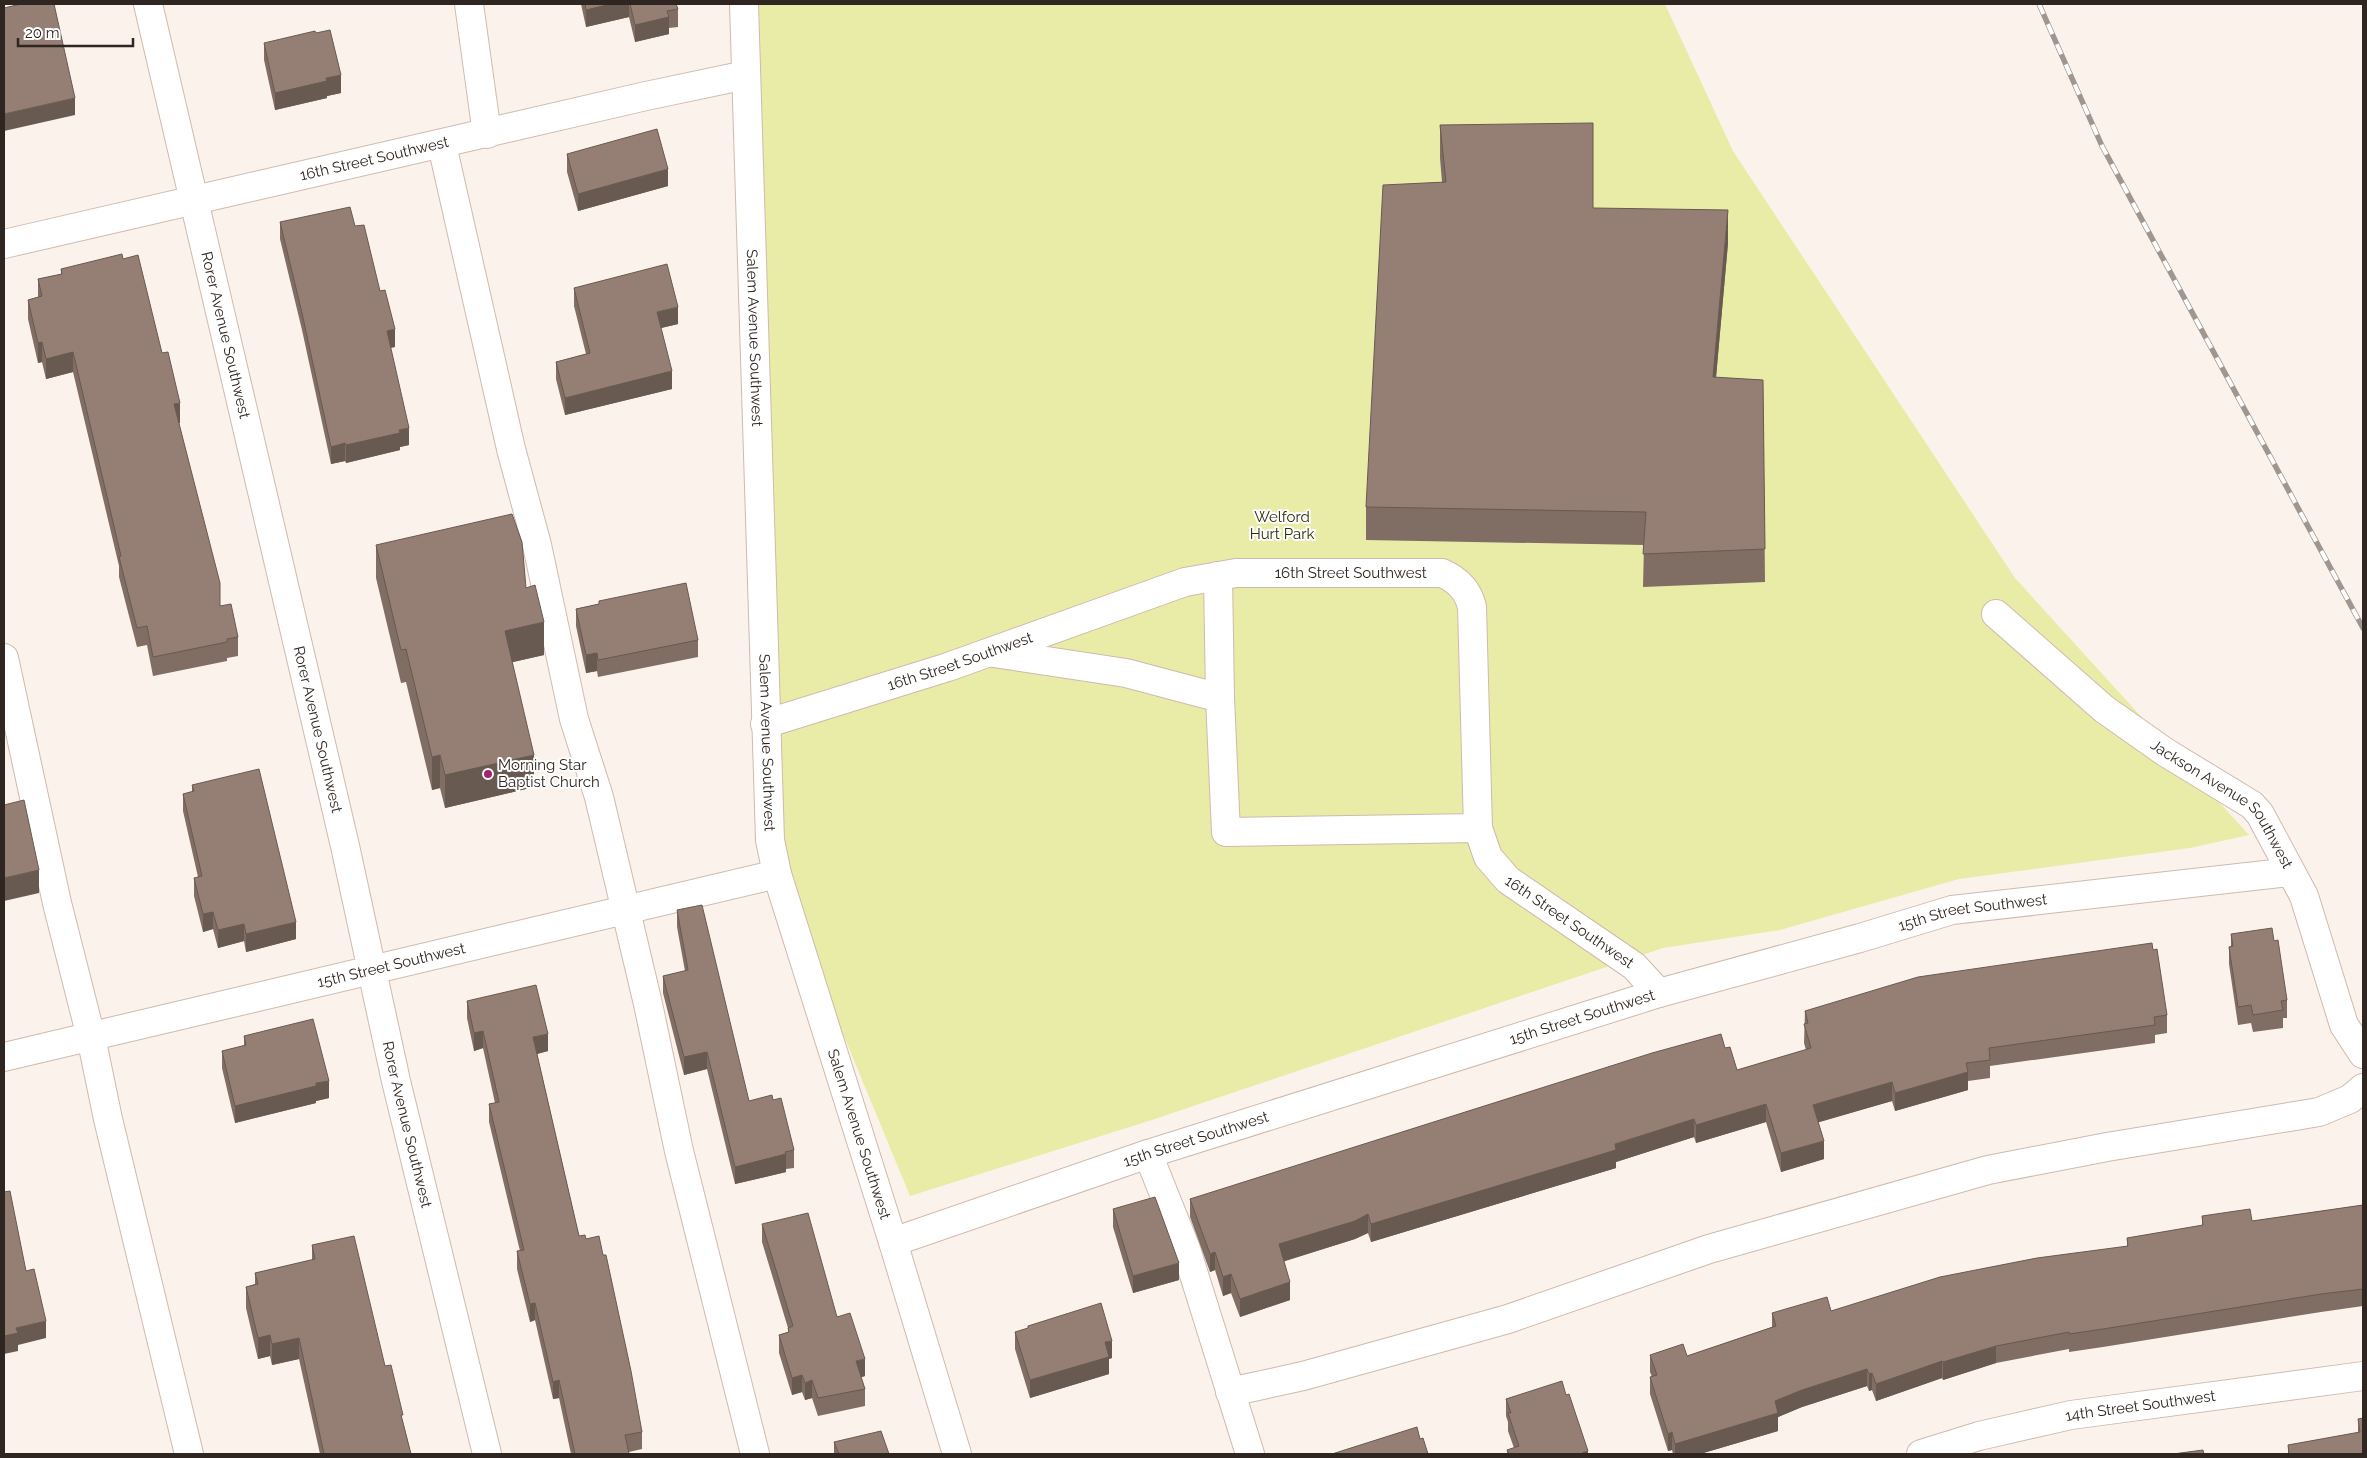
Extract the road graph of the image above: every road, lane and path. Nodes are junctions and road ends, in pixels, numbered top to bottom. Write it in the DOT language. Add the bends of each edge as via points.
graph roads {
  1 [pos="148,4"];
  2 [pos="469,4"];
  3 [pos="744,4"];
  4 [pos="746,75"];
  5 [pos="487,134"];
  6 [pos="442,145"];
  7 [pos="193,200"];
  8 [pos="4,244"];
  9 [pos="1218,576"];
  10 [pos="1996,614"];
  11 [pos="991,652"];
  12 [pos="4,658"];
  13 [pos="1220,698"];
  14 [pos="765,724"];
  15 [pos="1478,828"];
  16 [pos="2290,872"];
  17 [pos="777,874"];
  18 [pos="625,911"];
  19 [pos="372,970"];
  20 [pos="1659,993"];
  21 [pos="91,1037"];
  22 [pos="2363,1054"];
  23 [pos="4,1058"];
  24 [pos="2363,1088"];
  25 [pos="1148,1154"];
  26 [pos="893,1242"];
  27 [pos="2363,1376"];
  28 [pos="1230,1392"];
  29 [pos="189,1454"];
  30 [pos="487,1454"];
  31 [pos="755,1454"];
  32 [pos="957,1454"];
  33 [pos="1250,1454"];
  34 [pos="1921,1454"];
  1 -- 7 [label="street, Rorer Avenue Southwest"];
  2 -- 5 [label="street"];
  3 -- 4 [label="street, Salem Avenue Southwest"];
  4 -- 5 [label="street, 16th Street Southwest"];
  4 -- 14 [label="street, Salem Avenue Southwest"];
  5 -- 6 [label="street, 16th Street Southwest"];
  6 -- 7 [label="street, 16th Street Southwest"];
  6 -- 18 [label="street" via="511,449 537,545 574,719 599,796"];
  7 -- 8 [label="street, 16th Street Southwest"];
  7 -- 19 [label="street, Rorer Avenue Southwest"];
  9 -- 11 [label="street, 16th Street Southwest" via="1185,582"];
  9 -- 13 [label="street"];
  9 -- 15 [label="street, 16th Street Southwest" via="1236,573 1442,573 1456,578 1469,596 1472,607"];
  10 -- 16 [label="street, Jackson Avenue Southwest" via="2104,709 2165,752 2252,805 2260,814"];
  11 -- 13 [label="street" via="1126,673"];
  11 -- 14 [label="street, 16th Street Southwest"];
  12 -- 21 [label="street" via="57,903"];
  13 -- 15 [label="street" via="1226,832"];
  14 -- 17 [label="street, Salem Avenue Southwest" via="770,840"];
  15 -- 20 [label="street, 16th Street Southwest" via="1488,856 1508,880 1634,966"];
  16 -- 20 [label="street, 15th Street Southwest" via="1952,910"];
  16 -- 22 [label="street, Jackson Avenue Southwest" via="2304,896 2344,1025"];
  17 -- 18 [label="street, 15th Street Southwest"];
  17 -- 26 [label="street, Salem Avenue Southwest"];
  18 -- 19 [label="street, 15th Street Southwest"];
  18 -- 31 [label="street" via="679,1151"];
  19 -- 21 [label="street, 15th Street Southwest"];
  19 -- 30 [label="street, Rorer Avenue Southwest"];
  20 -- 25 [label="street, 15th Street Southwest"];
  21 -- 23 [label="street, 15th Street Southwest"];
  21 -- 29 [label="street"];
  24 -- 28 [label="street" via="2350,1099 2319,1112 2107,1146 1988,1170 1709,1249 1508,1318 1303,1376"];
  25 -- 26 [label="street, 15th Street Southwest"];
  25 -- 28 [label="street" via="1186,1249"];
  26 -- 32 [label="street, Salem Avenue Southwest"];
  27 -- 34 [label="street, 14th Street Southwest" via="2072,1415 1979,1436"];
  28 -- 33 [label="street"];
}
